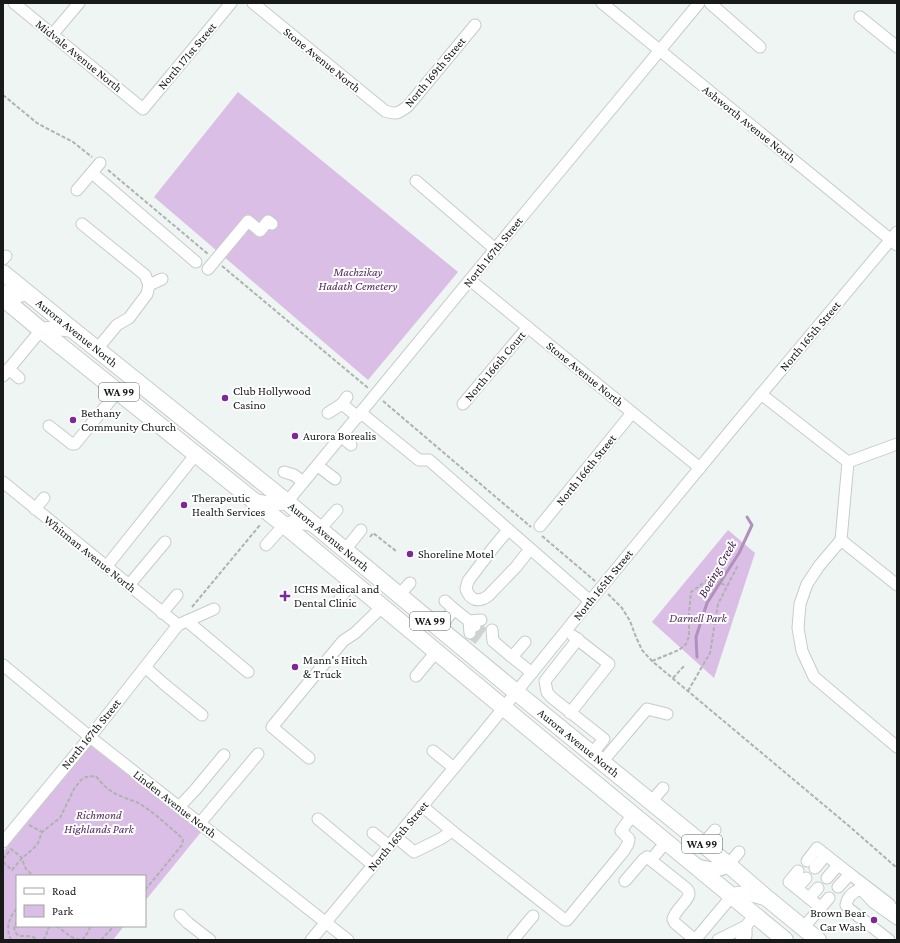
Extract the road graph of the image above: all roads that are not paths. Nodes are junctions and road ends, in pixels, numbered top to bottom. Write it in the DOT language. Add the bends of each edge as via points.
graph roads {
  1 [pos="14,3"];
  2 [pos="78,3"];
  3 [pos="231,3"];
  4 [pos="253,3"];
  5 [pos="602,3"];
  6 [pos="699,3"];
  7 [pos="710,3"];
  8 [pos="860,17"];
  9 [pos="475,25"];
  10 [pos="52,35"];
  11 [pos="760,46"];
  12 [pos="897,47"];
  13 [pos="660,51"];
  14 [pos="143,109"];
  15 [pos="392,114"];
  16 [pos="100,164"];
  17 [pos="92,173"];
  18 [pos="416,181"];
  19 [pos="77,190"];
  20 [pos="82,224"];
  21 [pos="272,224"];
  22 [pos="895,239"];
  23 [pos="495,248"];
  24 [pos="196,262"];
  25 [pos="212,264"];
  26 [pos="3,273"];
  27 [pos="162,279"];
  28 [pos="470,280"];
  29 [pos="149,285"];
  30 [pos="3,292"];
  31 [pos="27,292"];
  32 [pos="3,298"];
  33 [pos="528,327"];
  34 [pos="41,330"];
  35 [pos="73,330"];
  36 [pos="97,349"];
  37 [pos="6,373"];
  38 [pos="19,378"];
  39 [pos="121,394"];
  40 [pos="761,394"];
  41 [pos="463,404"];
  42 [pos="112,412"];
  43 [pos="328,413"];
  44 [pos="632,413"];
  45 [pos="359,415"];
  46 [pos="49,426"];
  47 [pos="342,437"];
  48 [pos="897,444"];
  49 [pos="351,445"];
  50 [pos="196,454"];
  51 [pos="848,462"];
  52 [pos="318,466"];
  53 [pos="700,468"];
  54 [pos="284,472"];
  55 [pos="335,478"];
  56 [pos="3,482"];
  57 [pos="303,482"];
  58 [pos="44,498"];
  59 [pos="255,501"];
  60 [pos="287,502"];
  61 [pos="35,509"];
  62 [pos="337,510"];
  63 [pos="284,525"];
  64 [pos="318,527"];
  65 [pos="536,529"];
  66 [pos="508,530"];
  67 [pos="366,533"];
  68 [pos="841,540"];
  69 [pos="165,542"];
  70 [pos="266,545"];
  71 [pos="530,549"];
  72 [pos="345,550"];
  73 [pos="106,567"];
  74 [pos="353,582"];
  75 [pos="410,583"];
  76 [pos="897,585"];
  77 [pos="129,586"];
  78 [pos="177,595"];
  79 [pos="399,595"];
  80 [pos="340,598"];
  81 [pos="445,601"];
  82 [pos="590,601"];
  83 [pos="382,607"];
  84 [pos="214,609"];
  85 [pos="454,609"];
  86 [pos="162,613"];
  87 [pos="182,623"];
  88 [pos="474,625"];
  89 [pos="439,628"];
  90 [pos="566,630"];
  91 [pos="489,637"];
  92 [pos="578,639"];
  93 [pos="525,642"];
  94 [pos="436,652"];
  95 [pos="512,657"];
  96 [pos="3,665"];
  97 [pos="145,667"];
  98 [pos="248,672"];
  99 [pos="532,673"];
  100 [pos="416,676"];
  101 [pos="516,692"];
  102 [pos="504,708"];
  103 [pos="570,713"];
  104 [pos="667,714"];
  105 [pos="202,715"];
  106 [pos="90,737"];
  107 [pos="897,748"];
  108 [pos="432,751"];
  109 [pos="258,754"];
  110 [pos="224,755"];
  111 [pos="309,758"];
  112 [pos="597,758"];
  113 [pos="454,768"];
  114 [pos="663,788"];
  115 [pos="651,802"];
  116 [pos="422,806"];
  117 [pos="179,807"];
  118 [pos="633,814"];
  119 [pos="318,819"];
  120 [pos="200,824"];
  121 [pos="715,830"];
  122 [pos="452,831"];
  123 [pos="373,833"];
  124 [pos="396,837"];
  125 [pos="3,842"];
  126 [pos="666,842"];
  127 [pos="703,844"];
  128 [pos="389,846"];
  129 [pos="739,852"];
  130 [pos="651,860"];
  131 [pos="811,864"];
  132 [pos="373,865"];
  133 [pos="728,865"];
  134 [pos="838,865"];
  135 [pos="695,866"];
  136 [pos="802,874"];
  137 [pos="850,874"];
  138 [pos="826,878"];
  139 [pos="625,881"];
  140 [pos="818,888"];
  141 [pos="838,888"];
  142 [pos="732,896"];
  143 [pos="809,898"];
  144 [pos="829,898"];
  145 [pos="768,899"];
  146 [pos="820,907"];
  147 [pos="180,915"];
  148 [pos="533,916"];
  149 [pos="897,918"];
  150 [pos="326,922"];
  151 [pos="803,928"];
  152 [pos="747,929"];
  153 [pos="210,940"];
  154 [pos="311,940"];
  155 [pos="348,940"];
  156 [pos="513,940"];
  157 [pos="695,940"];
  158 [pos="718,940"];
  159 [pos="785,940"];
  160 [pos="818,940"];
  161 [pos="889,940"];
  1 -- 10 [label="street, Midvale Avenue North"];
  2 -- 10 [label="street"];
  3 -- 14 [label="street, North 171st Street"];
  4 -- 15 [label="street, Stone Avenue North" via="385,111"];
  5 -- 13 [label="street, Ashworth Avenue North"];
  6 -- 13 [label="street, North 167th Street"];
  7 -- 11 [label="street"];
  8 -- 12 [label="street"];
  9 -- 15 [label="street, North 169th Street" via="408,106"];
  10 -- 14 [label="street, Midvale Avenue North"];
  13 -- 22 [label="street, Ashworth Avenue North"];
  13 -- 23 [label="street, North 167th Street"];
  16 -- 17 [label="street"];
  17 -- 19 [label="street"];
  17 -- 24 [label="street"];
  18 -- 23 [label="street"];
  20 -- 29 [label="street" via="145,275"];
  21 -- 25 [label="street" via="268,221 260,231 248,220"];
  22 -- 40 [label="street, North 165th Street"];
  23 -- 28 [label="street, North 167th Street"];
  26 -- 31 [label="highway, Aurora Avenue North / WA 99"];
  27 -- 29 [label="street"];
  28 -- 33 [label="street, Stone Avenue North"];
  28 -- 45 [label="street, North 167th Street"];
  29 -- 36 [label="street" via="147,294 128,318 117,325"];
  30 -- 31 [label="main road" via="12,296"];
  31 -- 35 [label="highway, Aurora Avenue North / WA 99"];
  32 -- 34 [label="highway, Aurora Avenue North / WA 99"];
  33 -- 41 [label="street, North 166th Court"];
  33 -- 44 [label="street, Stone Avenue North"];
  34 -- 35 [label="main road"];
  34 -- 37 [label="street"];
  34 -- 39 [label="highway, Aurora Avenue North / WA 99"];
  35 -- 36 [label="highway, Aurora Avenue North / WA 99"];
  36 -- 60 [label="highway, Aurora Avenue North / WA 99"];
  37 -- 38 [label="street"];
  39 -- 42 [label="street"];
  39 -- 46 [label="street" via="75,444"];
  39 -- 50 [label="highway, Aurora Avenue North / WA 99"];
  40 -- 51 [label="street"];
  40 -- 53 [label="street, North 165th Street"];
  43 -- 45 [label="street" via="345,400"];
  44 -- 53 [label="street, Stone Avenue North"];
  44 -- 65 [label="street, North 166th Street"];
  45 -- 47 [label="street, North 167th Street"];
  45 -- 66 [label="street" via="419,460 429,460"];
  47 -- 49 [label="street"];
  47 -- 52 [label="street, North 167th Street"];
  48 -- 51 [label="street"];
  50 -- 59 [label="highway, Aurora Avenue North / WA 99"];
  50 -- 73 [label="street"];
  51 -- 68 [label="street"];
  52 -- 55 [label="street"];
  52 -- 57 [label="street, North 167th Street"];
  53 -- 82 [label="street, North 165th Street"];
  54 -- 57 [label="street" via="294,475"];
  56 -- 61 [label="street, Whitman Avenue North"];
  57 -- 60 [label="street, North 167th Street"];
  58 -- 61 [label="street"];
  59 -- 60 [label="main road" via="267,504"];
  59 -- 63 [label="highway, Aurora Avenue North / WA 99"];
  60 -- 64 [label="highway, Aurora Avenue North / WA 99"];
  61 -- 73 [label="street, Whitman Avenue North"];
  62 -- 64 [label="street"];
  63 -- 64 [label="main road" via="300,522"];
  63 -- 70 [label="street"];
  63 -- 74 [label="highway, Aurora Avenue North / WA 99"];
  64 -- 72 [label="highway, Aurora Avenue North / WA 99"];
  66 -- 71 [label="street"];
  66 -- 71 [label="street" via="468,581 466,589 473,599 488,596"];
  67 -- 72 [label="street"];
  68 -- 76 [label="street"];
  68 -- 107 [label="street" via="807,584 800,604 798,628 802,651 814,677"];
  69 -- 77 [label="street"];
  71 -- 82 [label="street"];
  72 -- 79 [label="highway, Aurora Avenue North / WA 99"];
  73 -- 77 [label="street, Whitman Avenue North"];
  74 -- 80 [label="street"];
  74 -- 83 [label="highway, Aurora Avenue North / WA 99"];
  75 -- 79 [label="street"];
  77 -- 86 [label="street, Whitman Avenue North"];
  78 -- 86 [label="street"];
  79 -- 89 [label="highway, Aurora Avenue North / WA 99"];
  81 -- 85 [label="street"];
  82 -- 90 [label="street, North 165th Street"];
  83 -- 94 [label="highway, Aurora Avenue North / WA 99"];
  83 -- 111 [label="street" via="343,641 272,727"];
  84 -- 87 [label="street"];
  85 -- 88 [label="street"];
  85 -- 89 [label="street"];
  86 -- 87 [label="street, Whitman Avenue North"];
  87 -- 97 [label="street, North 167th Street"];
  87 -- 98 [label="street, Whitman Avenue North"];
  89 -- 101 [label="highway, Aurora Avenue North / WA 99"];
  90 -- 92 [label="street"];
  90 -- 99 [label="street, North 165th Street"];
  91 -- 95 [label="street"];
  92 -- 103 [label="street" via="545,681 547,692"];
  92 -- 103 [label="street" via="608,664"];
  93 -- 95 [label="street"];
  94 -- 100 [label="street"];
  94 -- 102 [label="highway, Aurora Avenue North / WA 99"];
  95 -- 99 [label="street"];
  96 -- 106 [label="street, Linden Avenue North"];
  97 -- 105 [label="street"];
  97 -- 106 [label="street, North 167th Street"];
  99 -- 101 [label="street, North 165th Street"];
  101 -- 102 [label="street, North 165th Street"];
  101 -- 112 [label="highway, Aurora Avenue North / WA 99"];
  102 -- 113 [label="street, North 165th Street"];
  102 -- 118 [label="highway, Aurora Avenue North / WA 99"];
  103 -- 112 [label="street" via="604,739"];
  104 -- 112 [label="street" via="647,709"];
  106 -- 117 [label="street, Linden Avenue North"];
  106 -- 125 [label="street, North 167th Street"];
  108 -- 113 [label="street"];
  109 -- 120 [label="street"];
  110 -- 117 [label="street"];
  112 -- 115 [label="highway, Aurora Avenue North / WA 99"];
  113 -- 116 [label="street, North 165th Street"];
  114 -- 115 [label="street"];
  115 -- 127 [label="highway, Aurora Avenue North / WA 99"];
  116 -- 122 [label="street"];
  116 -- 124 [label="street, North 165th Street"];
  117 -- 120 [label="street, Linden Avenue North"];
  118 -- 122 [label="street" via="621,831 629,838 628,844 567,920"];
  118 -- 126 [label="highway, Aurora Avenue North / WA 99"];
  119 -- 132 [label="street"];
  120 -- 150 [label="street, Linden Avenue North"];
  121 -- 127 [label="street"];
  122 -- 124 [label="street" via="414,852"];
  123 -- 128 [label="street"];
  124 -- 128 [label="street, North 165th Street"];
  126 -- 130 [label="street"];
  126 -- 135 [label="highway, Aurora Avenue North / WA 99"];
  127 -- 133 [label="highway, Aurora Avenue North / WA 99"];
  128 -- 132 [label="street, North 165th Street"];
  129 -- 133 [label="street"];
  130 -- 139 [label="street" via="647,857 643,860"];
  130 -- 157 [label="street" via="689,891 673,919"];
  131 -- 134 [label="street" via="817,848"];
  132 -- 150 [label="street, North 165th Street"];
  133 -- 135 [label="main road" via="714,870"];
  133 -- 145 [label="highway, Aurora Avenue North / WA 99"];
  134 -- 137 [label="street"];
  134 -- 138 [label="street"];
  135 -- 142 [label="highway, Aurora Avenue North / WA 99"];
  136 -- 143 [label="street" via="797,888"];
  137 -- 141 [label="street"];
  137 -- 149 [label="street" via="889,904"];
  140 -- 143 [label="street"];
  142 -- 145 [label="main road" via="745,893"];
  142 -- 152 [label="highway, Aurora Avenue North / WA 99"];
  142 -- 157 [label="street"];
  143 -- 146 [label="street"];
  144 -- 146 [label="street"];
  145 -- 151 [label="highway, Aurora Avenue North / WA 99"];
  146 -- 151 [label="street"];
  147 -- 153 [label="street"];
  148 -- 156 [label="street"];
  149 -- 161 [label="street" via="873,902 863,891 854,892 847,900 846,906 849,909"];
  150 -- 154 [label="street, North 165th Street"];
  150 -- 155 [label="street, Linden Avenue North"];
  151 -- 160 [label="highway, Aurora Avenue North / WA 99"];
  152 -- 158 [label="street"];
  152 -- 159 [label="highway, Aurora Avenue North / WA 99"];
}
